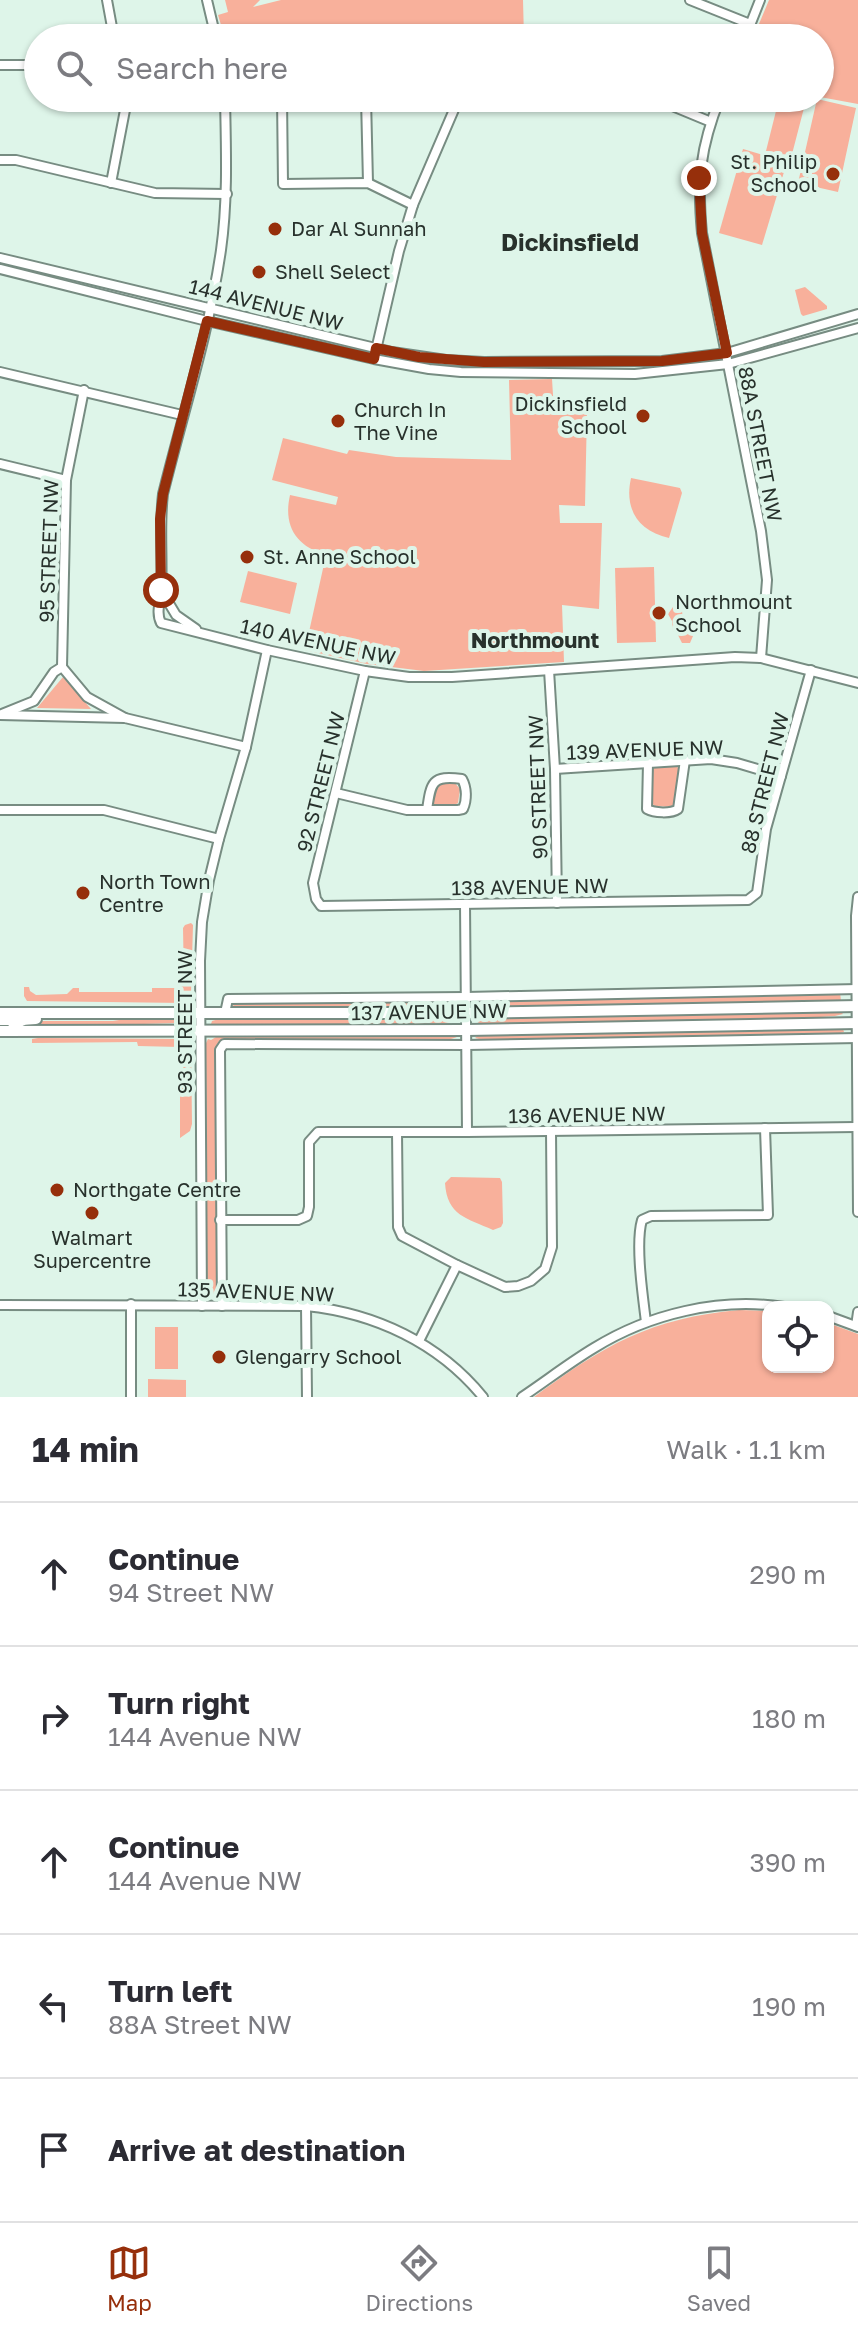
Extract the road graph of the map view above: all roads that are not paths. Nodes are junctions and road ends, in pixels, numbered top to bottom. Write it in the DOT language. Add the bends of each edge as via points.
graph roads {
  1 [pos="107,0"];
  2 [pos="207,0"];
  3 [pos="760,0"];
  4 [pos="696,1"];
  5 [pos="111,24"];
  6 [pos="213,24"];
  7 [pos="750,24"];
  8 [pos="0,65"];
  9 [pos="24,65"];
  10 [pos="125,112"];
  11 [pos="225,112"];
  12 [pos="282,112"];
  13 [pos="366,112"];
  14 [pos="453,112"];
  15 [pos="687,112"];
  16 [pos="715,112"];
  17 [pos="711,122"];
  18 [pos="0,160"];
  19 [pos="111,183"];
  20 [pos="368,183"];
  21 [pos="227,194"];
  22 [pos="413,205"];
  23 [pos="0,258"];
  24 [pos="0,269"];
  25 [pos="211,307"];
  26 [pos="858,314"];
  27 [pos="207,321"];
  28 [pos="858,328"];
  29 [pos="376,348"];
  30 [pos="727,353"];
  31 [pos="374,359"];
  32 [pos="728,364"];
  33 [pos="0,372"];
  34 [pos="84,390"];
  35 [pos="182,415"];
  36 [pos="0,464"];
  37 [pos="66,480"];
  38 [pos="161,590"];
  39 [pos="200,632"];
  40 [pos="267,650"];
  41 [pos="761,658"];
  42 [pos="62,667"];
  43 [pos="549,670"];
  44 [pos="811,670"];
  45 [pos="365,671"];
  46 [pos="858,683"];
  47 [pos="0,715"];
  48 [pos="125,718"];
  49 [pos="246,747"];
  50 [pos="685,760"];
  51 [pos="648,763"];
  52 [pos="555,769"];
  53 [pos="781,776"];
  54 [pos="336,793"];
  55 [pos="0,810"];
  56 [pos="427,810"];
  57 [pos="219,839"];
  58 [pos="858,897"];
  59 [pos="316,899"];
  60 [pos="748,900"];
  61 [pos="557,903"];
  62 [pos="465,904"];
  63 [pos="857,989"];
  64 [pos="466,997"];
  65 [pos="857,1006"];
  66 [pos="134,1012"];
  67 [pos="200,1012"];
  68 [pos="0,1013"];
  69 [pos="20,1013"];
  70 [pos="225,1013"];
  71 [pos="466,1013"];
  72 [pos="0,1020"];
  73 [pos="857,1023"];
  74 [pos="467,1030"];
  75 [pos="6,1031"];
  76 [pos="200,1032"];
  77 [pos="857,1038"];
  78 [pos="224,1044"];
  79 [pos="467,1045"];
  80 [pos="856,1127"];
  81 [pos="765,1128"];
  82 [pos="551,1131"];
  83 [pos="397,1132"];
  84 [pos="467,1132"];
  85 [pos="858,1212"];
  86 [pos="220,1220"];
  87 [pos="457,1265"];
  88 [pos="131,1304"];
  89 [pos="0,1305"];
  90 [pos="202,1306"];
  91 [pos="222,1306"];
  92 [pos="306,1306"];
  93 [pos="762,1307"];
  94 [pos="858,1312"];
  95 [pos="834,1318"];
  96 [pos="646,1322"];
  97 [pos="857,1327"];
  98 [pos="419,1341"];
  99 [pos="131,1397"];
  100 [pos="307,1397"];
  101 [pos="483,1397"];
  102 [pos="522,1397"];
  1 -- 5 [label="street"];
  2 -- 6 [label="street"];
  3 -- 7 [label="street"];
  4 -- 7 [label="street"];
  8 -- 9 [label="street"];
  10 -- 19 [label="street"];
  11 -- 21 [label="street"];
  12 -- 20 [label="street" via="283,184"];
  13 -- 20 [label="street"];
  14 -- 22 [label="street"];
  15 -- 17 [label="street"];
  16 -- 17 [label="street, 88A STREET NW"];
  17 -- 30 [label="street, 88A STREET NW" via="703,146 700,208"];
  18 -- 19 [label="street"];
  19 -- 21 [label="street" via="155,193"];
  20 -- 22 [label="street"];
  21 -- 25 [label="street"];
  22 -- 29 [label="street"];
  23 -- 25 [label="street, 144 AVENUE NW"];
  24 -- 27 [label="street, 144 AVENUE NW"];
  25 -- 27 [label="street"];
  25 -- 29 [label="street, 144 AVENUE NW"];
  26 -- 30 [label="street, 144 AVENUE NW"];
  27 -- 31 [label="street, 144 AVENUE NW"];
  27 -- 35 [label="street"];
  28 -- 32 [label="street, 144 AVENUE NW"];
  29 -- 30 [label="street, 144 AVENUE NW" via="484,362 662,361"];
  29 -- 31 [label="street"];
  30 -- 32 [label="street, 88A STREET NW"];
  31 -- 32 [label="street, 144 AVENUE NW" via="495,373 635,374"];
  32 -- 41 [label="street, 88A STREET NW" via="767,580"];
  33 -- 34 [label="street"];
  34 -- 35 [label="street"];
  34 -- 37 [label="street, 95 STREET NW"];
  35 -- 38 [label="street" via="162,507"];
  36 -- 37 [label="street"];
  37 -- 42 [label="street, 95 STREET NW"];
  38 -- 39 [label="street" via="176,615"];
  38 -- 39 [label="street, 140 AVENUE NW" via="161,623"];
  39 -- 40 [label="street, 140 AVENUE NW"];
  40 -- 45 [label="street, 140 AVENUE NW"];
  40 -- 49 [label="street, 93 STREET NW"];
  41 -- 43 [label="street, 140 AVENUE NW"];
  41 -- 44 [label="street, 140 AVENUE NW"];
  42 -- 47 [label="street" via="34,701"];
  42 -- 48 [label="street" via="87,697"];
  43 -- 45 [label="street, 140 AVENUE NW" via="409,677"];
  43 -- 52 [label="street, 90 STREET NW"];
  44 -- 46 [label="street, 140 AVENUE NW"];
  44 -- 53 [label="street, 88 STREET NW"];
  45 -- 54 [label="street, 92 STREET NW"];
  47 -- 48 [label="street"];
  48 -- 49 [label="street"];
  49 -- 57 [label="street, 93 STREET NW"];
  50 -- 51 [label="street, 139 AVENUE NW"];
  50 -- 51 [label="street" via="674,812 647,809"];
  50 -- 53 [label="street, 139 AVENUE NW" via="737,763"];
  51 -- 52 [label="street, 139 AVENUE NW"];
  52 -- 61 [label="street, 90 STREET NW"];
  53 -- 60 [label="street, 88 STREET NW" via="766,829 757,893"];
  54 -- 56 [label="street"];
  54 -- 59 [label="street, 92 STREET NW" via="313,883"];
  55 -- 57 [label="street" via="104,810"];
  56 -- 56 [label="street" via="463,809 462,779 434,781"];
  57 -- 67 [label="street, 93 STREET NW" via="202,922"];
  58 -- 63 [label="street"];
  59 -- 62 [label="street, 138 AVENUE NW" via="321,906"];
  60 -- 61 [label="street, 138 AVENUE NW"];
  61 -- 62 [label="street, 138 AVENUE NW"];
  62 -- 64 [label="street"];
  63 -- 64 [label="street, 137 AVENUE NW"];
  63 -- 65 [label="street"];
  64 -- 70 [label="street, 137 AVENUE NW" via="228,999"];
  64 -- 71 [label="street"];
  65 -- 71 [label="main road, 137 AVENUE NW"];
  65 -- 73 [label="street"];
  66 -- 67 [label="main road, 137 AVENUE NW"];
  66 -- 69 [label="main road, 137 AVENUE NW"];
  66 -- 75 [label="main road" via="26,1019"];
  67 -- 70 [label="main road, 137 AVENUE NW"];
  67 -- 76 [label="street, 93 STREET NW"];
  68 -- 69 [label="main road, 137 AVENUE NW"];
  69 -- 72 [label="main road"];
  70 -- 71 [label="main road, 137 AVENUE NW"];
  71 -- 74 [label="street"];
  73 -- 74 [label="main road, 137 AVENUE NW"];
  73 -- 77 [label="street"];
  74 -- 76 [label="main road, 137 AVENUE NW"];
  74 -- 79 [label="street"];
  75 -- 76 [label="main road, 137 AVENUE NW"];
  76 -- 90 [label="street, 93 STREET NW"];
  77 -- 79 [label="street, 137 AVENUE NW"];
  77 -- 80 [label="street"];
  78 -- 79 [label="street, 137 AVENUE NW"];
  78 -- 86 [label="street, 93 STREET NW"];
  79 -- 84 [label="street"];
  80 -- 81 [label="street, 136 AVENUE NW"];
  80 -- 85 [label="street"];
  81 -- 82 [label="street, 136 AVENUE NW"];
  81 -- 96 [label="street" via="768,1215 642,1220"];
  82 -- 84 [label="street, 136 AVENUE NW"];
  82 -- 87 [label="street" via="552,1247 545,1269 531,1281 505,1287"];
  83 -- 84 [label="street, 136 AVENUE NW"];
  83 -- 86 [label="street, 136 AVENUE NW" via="318,1132 309,1142 307,1216"];
  83 -- 87 [label="street" via="402,1236"];
  86 -- 91 [label="street, 93 STREET NW"];
  87 -- 98 [label="street"];
  88 -- 89 [label="street, 135 AVENUE NW"];
  88 -- 90 [label="street, 135 AVENUE NW"];
  88 -- 99 [label="street"];
  90 -- 91 [label="street, 135 AVENUE NW"];
  91 -- 92 [label="street, 135 AVENUE NW"];
  92 -- 98 [label="street, 135 AVENUE NW" via="366,1317"];
  92 -- 100 [label="street"];
  93 -- 96 [label="street" via="724,1306"];
  94 -- 97 [label="street"];
  95 -- 97 [label="street"];
  96 -- 102 [label="street" via="596,1347"];
  98 -- 101 [label="street, 135 AVENUE NW"];
}
